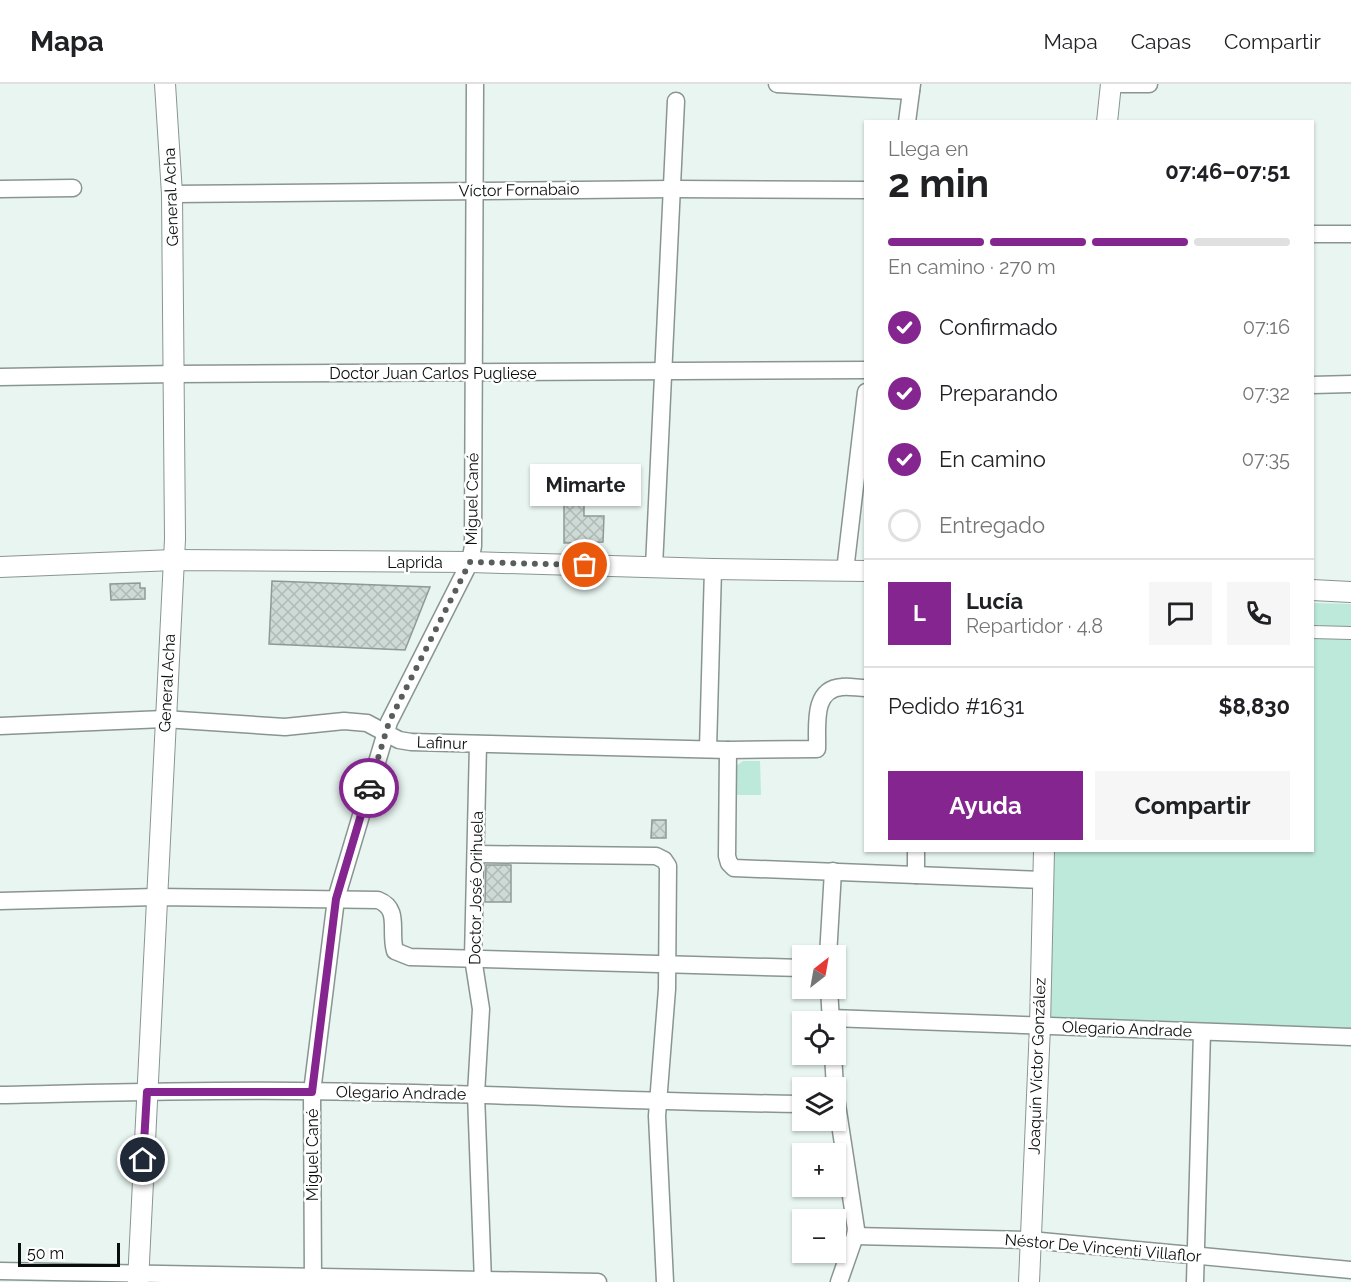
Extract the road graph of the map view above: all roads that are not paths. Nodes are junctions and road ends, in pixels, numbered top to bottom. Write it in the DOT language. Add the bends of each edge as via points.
graph roads {
  1 [pos="165,84"];
  2 [pos="475,84"];
  3 [pos="777,84"];
  4 [pos="1111,84"];
  5 [pos="1149,84"];
  6 [pos="911,88"];
  7 [pos="676,101"];
  8 [pos="907,120"];
  9 [pos="1107,120"];
  10 [pos="72,188"];
  11 [pos="0,189"];
  12 [pos="673,189"];
  13 [pos="864,190"];
  14 [pos="474,191"];
  15 [pos="172,195"];
  16 [pos="1314,234"];
  17 [pos="1351,234"];
  18 [pos="864,370"];
  19 [pos="473,373"];
  20 [pos="663,373"];
  21 [pos="175,374"];
  22 [pos="0,377"];
  23 [pos="1351,384"];
  24 [pos="1314,385"];
  25 [pos="864,409"];
  26 [pos="174,560"];
  27 [pos="470,562"];
  28 [pos="0,567"];
  29 [pos="654,567"];
  30 [pos="713,569"];
  31 [pos="845,571"];
  32 [pos="864,571"];
  33 [pos="1314,590"];
  34 [pos="1351,592"];
  35 [pos="1314,632"];
  36 [pos="1351,633"];
  37 [pos="864,688"];
  38 [pos="164,719"];
  39 [pos="0,726"];
  40 [pos="385,732"];
  41 [pos="478,744"];
  42 [pos="708,749"];
  43 [pos="728,750"];
  44 [pos="916,852"];
  45 [pos="1044,852"];
  46 [pos="476,854"];
  47 [pos="833,871"];
  48 [pos="915,875"];
  49 [pos="1043,880"];
  50 [pos="156,897"];
  51 [pos="336,899"];
  52 [pos="0,901"];
  53 [pos="829,945"];
  54 [pos="473,958"];
  55 [pos="668,963"];
  56 [pos="792,968"];
  57 [pos="846,1020"];
  58 [pos="1040,1026"];
  59 [pos="1202,1032"];
  60 [pos="1351,1037"];
  61 [pos="147,1092"];
  62 [pos="312,1092"];
  63 [pos="476,1094"];
  64 [pos="0,1095"];
  65 [pos="657,1102"];
  66 [pos="792,1104"];
  67 [pos="840,1131"];
  68 [pos="855,1236"];
  69 [pos="1030,1240"];
  70 [pos="1196,1256"];
  71 [pos="1351,1270"];
  72 [pos="0,1271"];
  73 [pos="138,1277"];
  74 [pos="312,1279"];
  75 [pos="482,1281"];
  76 [pos="598,1282"];
  77 [pos="665,1282"];
  78 [pos="840,1282"];
  79 [pos="1029,1282"];
  80 [pos="1195,1282"];
  1 -- 15 [label="street, General Acha"];
  2 -- 14 [label="street, Miguel Cané"];
  3 -- 6 [label="street"];
  4 -- 5 [label="street"];
  4 -- 9 [label="street"];
  6 -- 8 [label="street"];
  7 -- 12 [label="street"];
  10 -- 11 [label="street"];
  12 -- 13 [label="street, Víctor Fornabaio"];
  12 -- 14 [label="street, Víctor Fornabaio"];
  12 -- 20 [label="street"];
  14 -- 15 [label="street, Víctor Fornabaio"];
  14 -- 19 [label="street, Miguel Cané"];
  15 -- 21 [label="street, General Acha"];
  16 -- 17 [label="street"];
  18 -- 20 [label="street, Doctor Juan Carlos Pugliese"];
  19 -- 20 [label="street, Doctor Juan Carlos Pugliese"];
  19 -- 21 [label="street, Doctor Juan Carlos Pugliese"];
  19 -- 27 [label="street, Miguel Cané"];
  20 -- 29 [label="street"];
  21 -- 22 [label="street, Doctor Juan Carlos Pugliese"];
  21 -- 26 [label="street, General Acha"];
  23 -- 24 [label="street"];
  25 -- 31 [label="street"];
  26 -- 27 [label="street, Laprida"];
  26 -- 28 [label="street, Laprida"];
  26 -- 38 [label="street, General Acha"];
  27 -- 29 [label="street, Laprida"];
  27 -- 40 [label="street, Miguel Cané"];
  29 -- 30 [label="street, Laprida"];
  30 -- 31 [label="street, Laprida"];
  30 -- 42 [label="street"];
  31 -- 32 [label="street, Laprida"];
  33 -- 34 [label="street"];
  35 -- 36 [label="street"];
  37 -- 43 [label="street, Lafinur" via="840,687 828,691 821,699 817,749"];
  38 -- 39 [label="street, Lafinur"];
  38 -- 40 [label="street, Lafinur" via="285,727 368,723"];
  38 -- 50 [label="street, General Acha"];
  40 -- 41 [label="street, Lafinur" via="411,742"];
  40 -- 51 [label="street, Miguel Cané"];
  41 -- 42 [label="street, Lafinur"];
  41 -- 46 [label="street, Doctor José Orihuela"];
  42 -- 43 [label="street, Lafinur"];
  43 -- 47 [label="street" via="729,863 740,869"];
  44 -- 48 [label="street"];
  45 -- 49 [label="street, Joaquín Víctor González"];
  46 -- 54 [label="street, Doctor José Orihuela"];
  46 -- 55 [label="street" via="656,856 664,860 668,866"];
  47 -- 48 [label="street"];
  47 -- 53 [label="street"];
  48 -- 49 [label="street"];
  49 -- 58 [label="street, Joaquín Víctor González"];
  50 -- 51 [label="street"];
  50 -- 52 [label="street"];
  50 -- 61 [label="street, General Acha"];
  51 -- 54 [label="street" via="378,900 388,905 392,910 395,951 410,957"];
  51 -- 62 [label="street, Miguel Cané"];
  54 -- 55 [label="street"];
  54 -- 63 [label="street, Doctor José Orihuela" via="481,1009"];
  55 -- 56 [label="street"];
  55 -- 65 [label="street"];
  57 -- 58 [label="street, Olegario Andrade"];
  58 -- 59 [label="street, Olegario Andrade"];
  58 -- 69 [label="street, Joaquín Víctor González"];
  59 -- 60 [label="street, Olegario Andrade"];
  59 -- 70 [label="street"];
  61 -- 62 [label="street, Olegario Andrade"];
  61 -- 64 [label="street, Olegario Andrade"];
  61 -- 73 [label="street, General Acha"];
  62 -- 63 [label="street, Olegario Andrade"];
  62 -- 74 [label="street, Miguel Cané"];
  63 -- 65 [label="street, Olegario Andrade"];
  63 -- 75 [label="street, Doctor José Orihuela"];
  65 -- 66 [label="street, Olegario Andrade"];
  65 -- 77 [label="street"];
  67 -- 68 [label="street"];
  68 -- 69 [label="street, Néstor De Vincenti Villaflor"];
  68 -- 78 [label="street"];
  69 -- 70 [label="street, Néstor De Vincenti Villaflor"];
  69 -- 79 [label="street, Joaquín Víctor González"];
  70 -- 71 [label="street, Néstor De Vincenti Villaflor"];
  70 -- 80 [label="street"];
  72 -- 73 [label="street"];
  73 -- 74 [label="street"];
  74 -- 75 [label="street"];
  75 -- 76 [label="street"];
}
